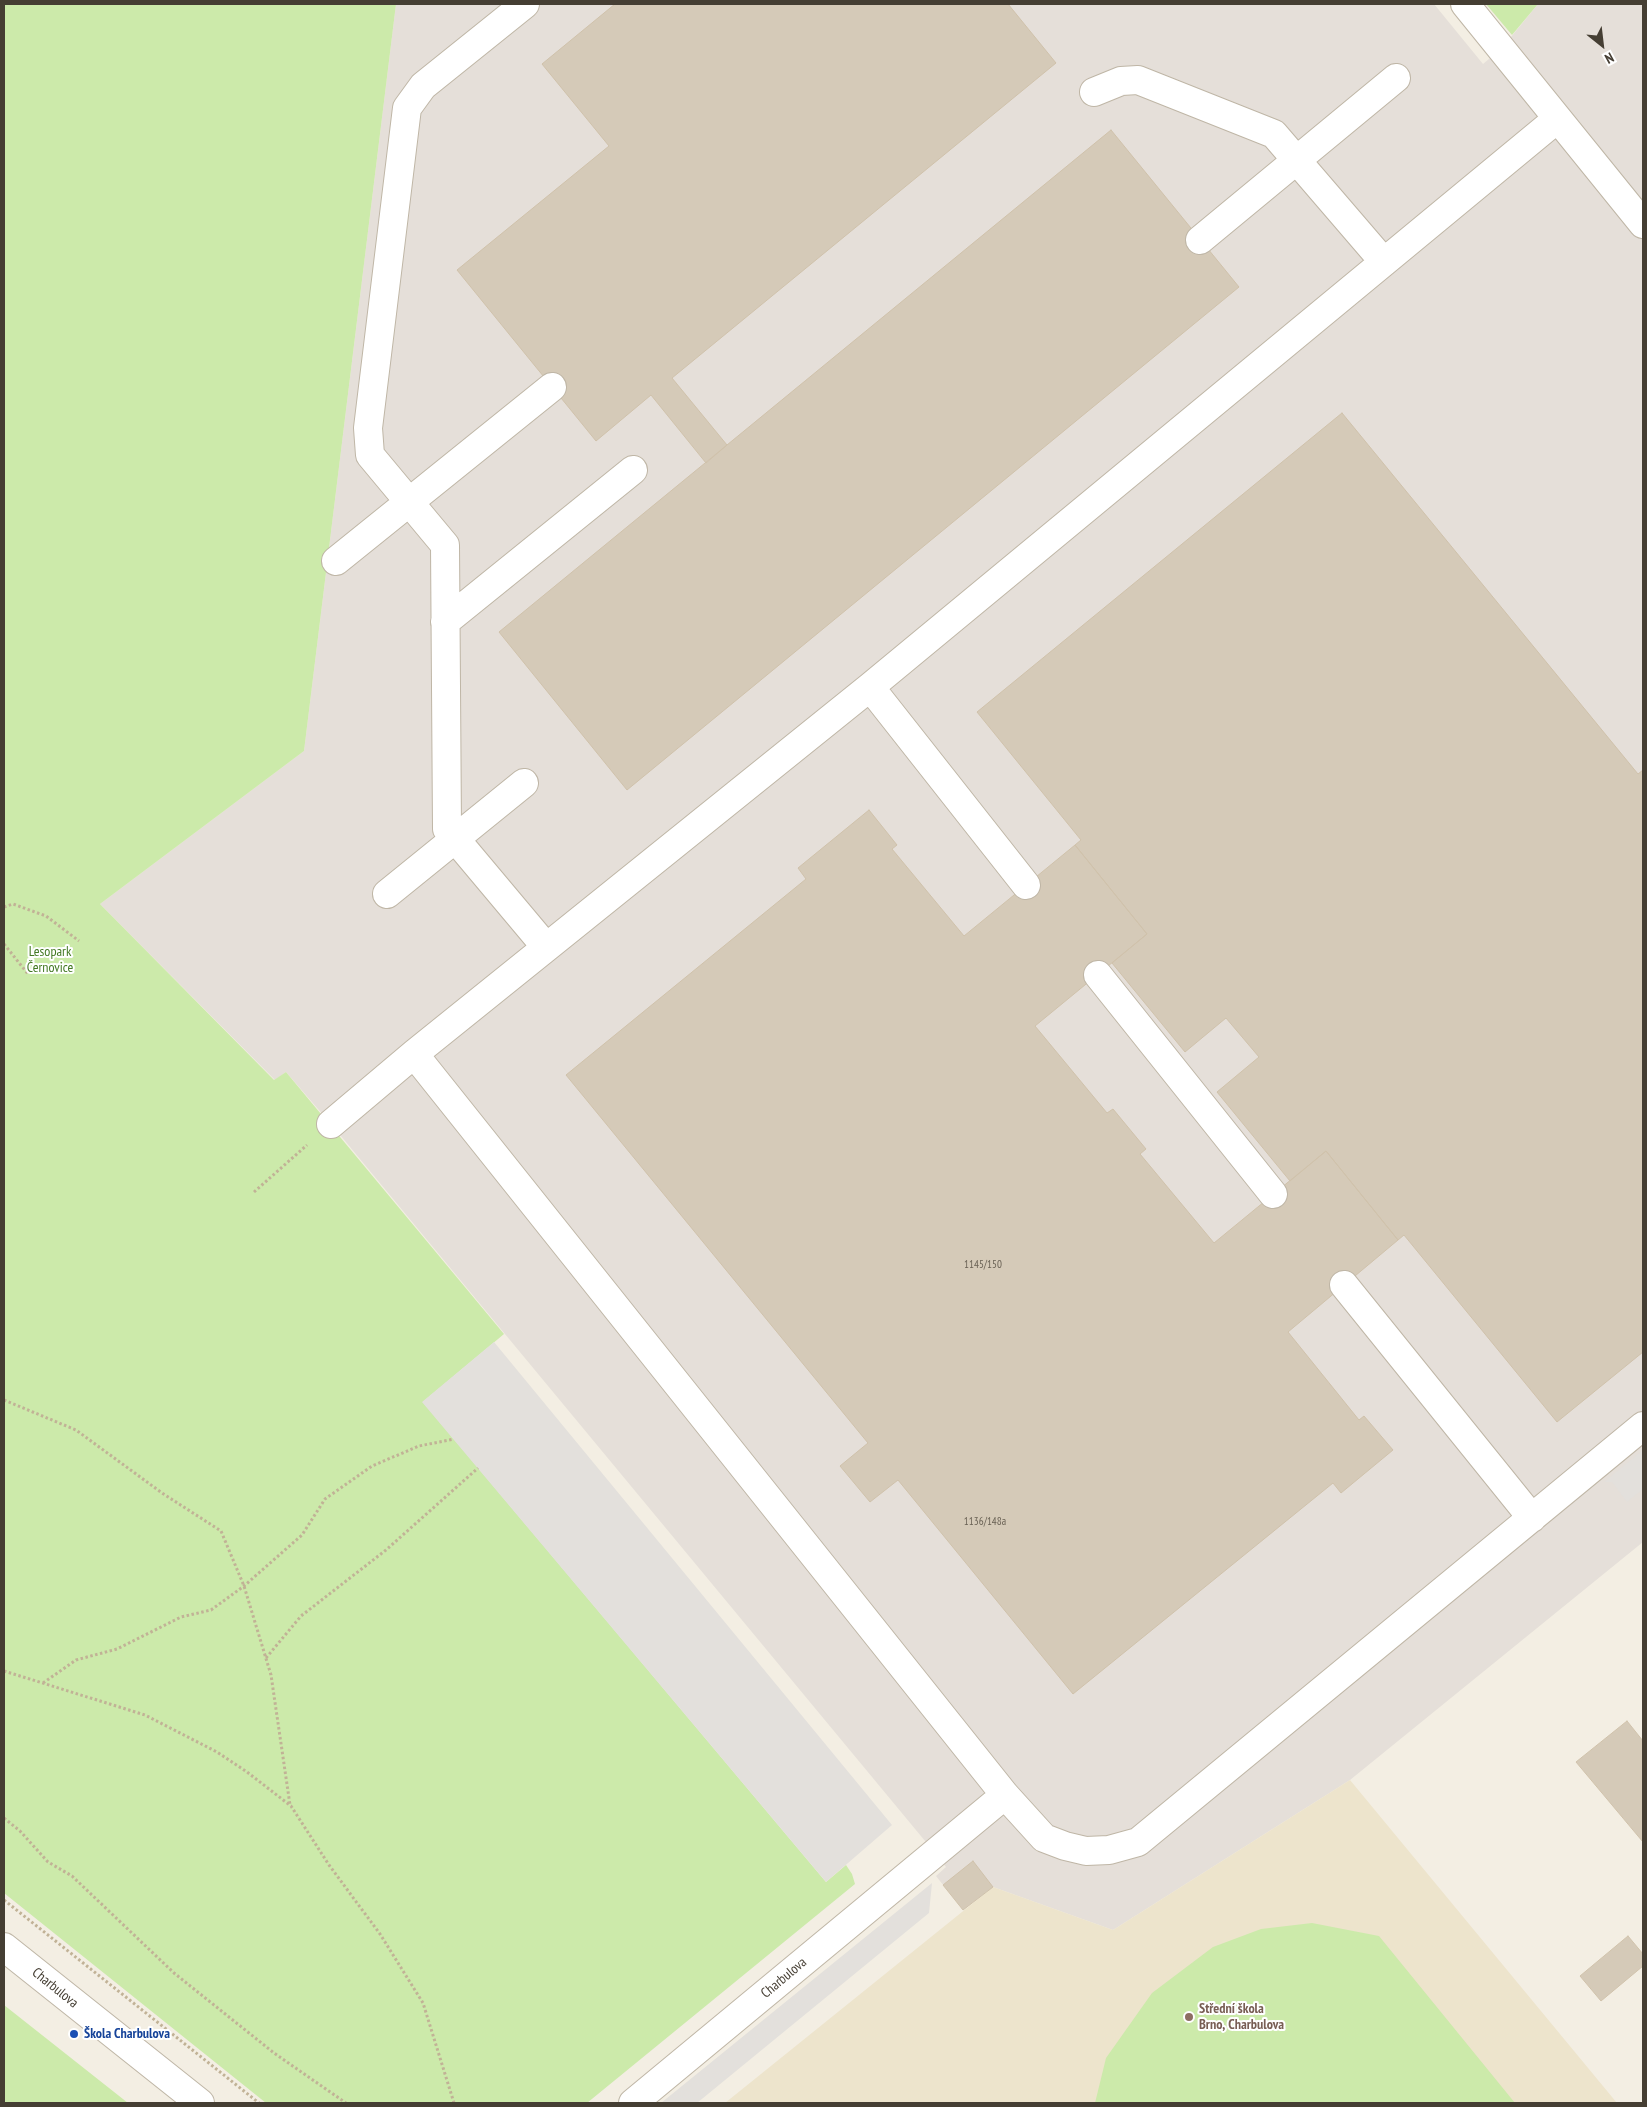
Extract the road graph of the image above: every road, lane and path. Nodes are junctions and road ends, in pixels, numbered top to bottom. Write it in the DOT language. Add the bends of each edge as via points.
graph roads {
  1 [pos="525,4"];
  2 [pos="1465,4"];
  3 [pos="1396,78"];
  4 [pos="1094,92"];
  5 [pos="1557,119"];
  6 [pos="1297,161"];
  7 [pos="1643,224"];
  8 [pos="1200,240"];
  9 [pos="1384,262"];
  10 [pos="552,386"];
  11 [pos="633,470"];
  12 [pos="409,502"];
  13 [pos="336,561"];
  14 [pos="445,622"];
  15 [pos="870,687"];
  16 [pos="524,784"];
  17 [pos="455,839"];
  18 [pos="1026,885"];
  19 [pos="387,894"];
  20 [pos="4,907"];
  21 [pos="79,941"];
  22 [pos="4,944"];
  23 [pos="546,948"];
  24 [pos="28,974"];
  25 [pos="1098,975"];
  26 [pos="414,1054"];
  27 [pos="331,1124"];
  28 [pos="254,1192"];
  29 [pos="1273,1194"];
  30 [pos="1344,1285"];
  31 [pos="4,1400"];
  32 [pos="1643,1426"];
  33 [pos="454,1440"];
  34 [pos="478,1468"];
  35 [pos="1532,1518"];
  36 [pos="244,1586"];
  37 [pos="266,1659"];
  38 [pos="4,1672"];
  39 [pos="42,1683"];
  40 [pos="1005,1795"];
  41 [pos="290,1806"];
  42 [pos="4,1818"];
  43 [pos="4,1900"];
  44 [pos="4,1947"];
  45 [pos="200,2103"];
  46 [pos="259,2103"];
  47 [pos="346,2103"];
  48 [pos="454,2103"];
  49 [pos="633,2103"];
  1 -- 12 [label="street" via="423,86 407,108 368,428 370,455"];
  2 -- 5 [label="street"];
  3 -- 6 [label="street"];
  4 -- 6 [label="street" via="1121,81 1138,80 1274,134"];
  5 -- 7 [label="street"];
  5 -- 9 [label="street"];
  6 -- 8 [label="street"];
  6 -- 9 [label="street"];
  9 -- 15 [label="street"];
  10 -- 12 [label="street"];
  11 -- 14 [label="street"];
  12 -- 13 [label="street"];
  12 -- 14 [label="street" via="444,545"];
  14 -- 17 [label="street" via="446,829"];
  15 -- 18 [label="street"];
  15 -- 23 [label="street"];
  16 -- 17 [label="street"];
  17 -- 19 [label="street"];
  17 -- 23 [label="street"];
  20 -- 21 [label="path" via="14,904 46,916"];
  22 -- 24 [label="path"];
  23 -- 26 [label="street"];
  25 -- 29 [label="street"];
  26 -- 27 [label="street"];
  26 -- 40 [label="street"];
  27 -- 28 [label="path"];
  30 -- 35 [label="street"];
  31 -- 36 [label="path" via="76,1430 221,1531"];
  32 -- 35 [label="street"];
  33 -- 36 [label="path" via="419,1446 372,1466 325,1499 302,1535"];
  34 -- 37 [label="path" via="386,1550 301,1616"];
  35 -- 40 [label="street" via="1138,1842 1110,1850 1086,1851 1044,1838"];
  36 -- 37 [label="path"];
  36 -- 39 [label="path" via="211,1610 181,1617 117,1649 76,1660"];
  37 -- 41 [label="path"];
  38 -- 39 [label="path"];
  39 -- 41 [label="path" via="146,1714 217,1752"];
  40 -- 49 [label="street, Charbulova"];
  41 -- 48 [label="path" via="380,1934 423,2003"];
  42 -- 47 [label="path" via="20,1830 48,1862 72,1876 174,1973 274,2053"];
  43 -- 46 [label="path"];
  44 -- 45 [label="street, Charbulova"];
}
